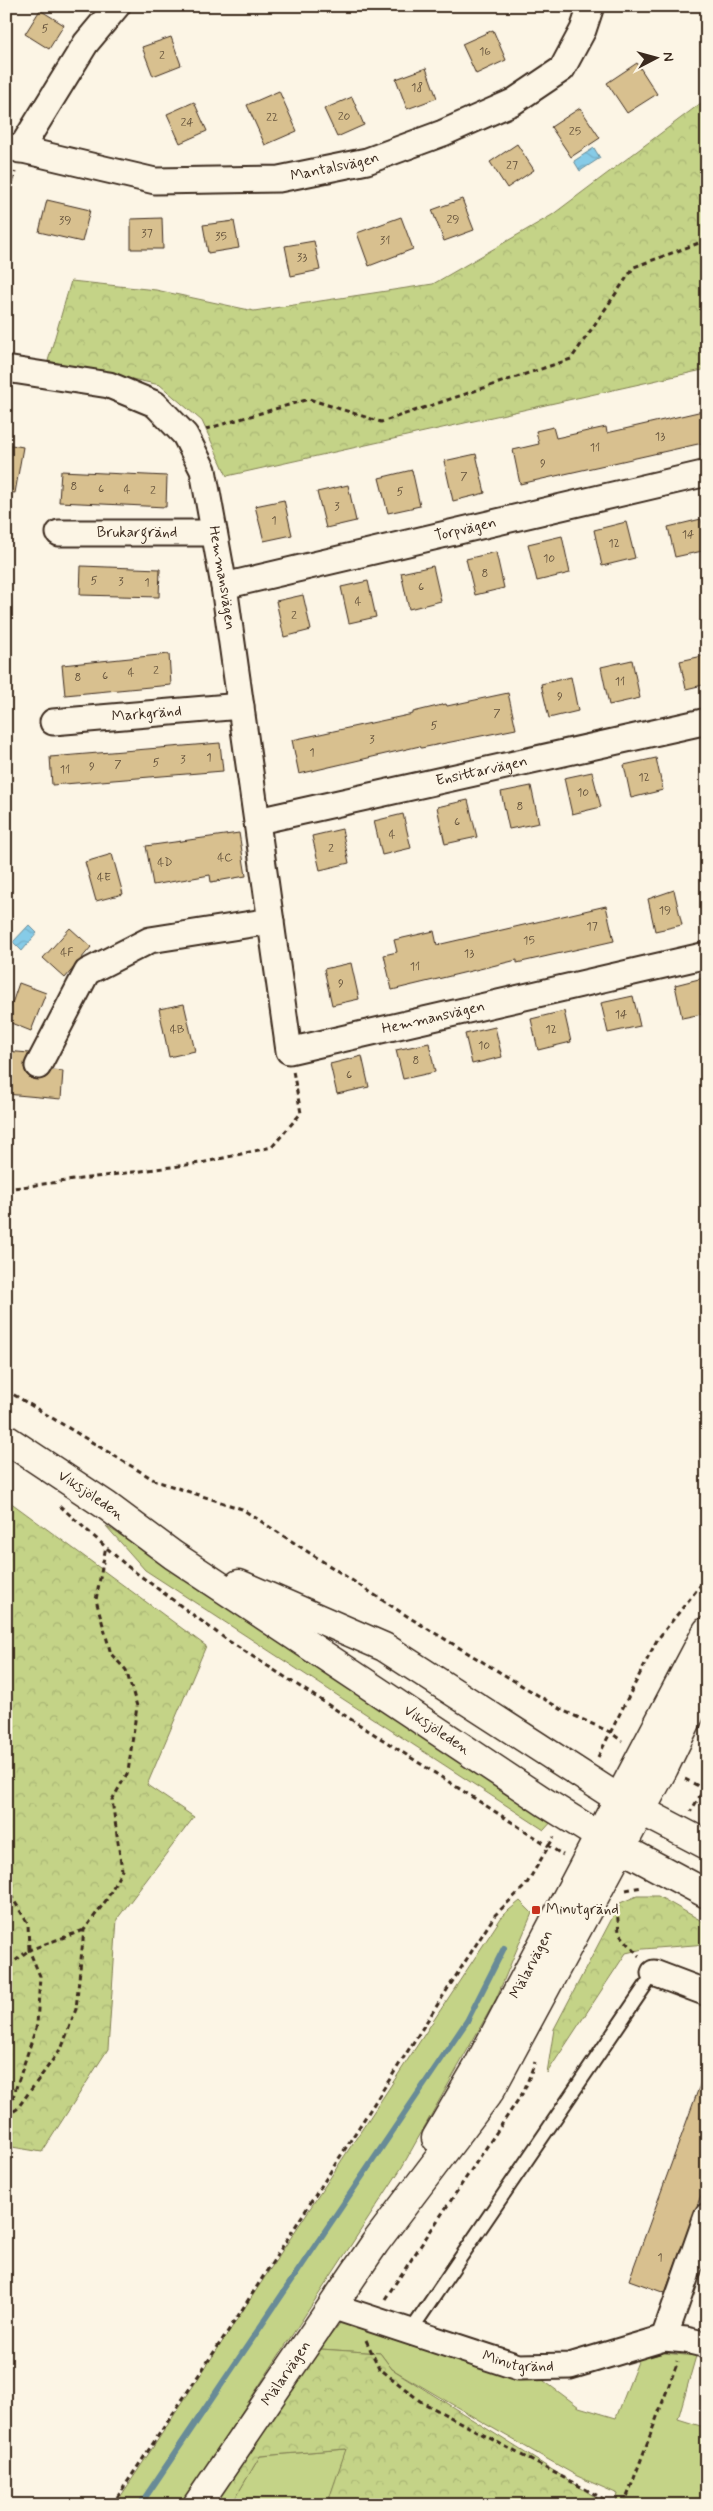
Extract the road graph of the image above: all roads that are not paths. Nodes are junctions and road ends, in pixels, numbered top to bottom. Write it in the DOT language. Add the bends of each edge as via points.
graph roads {
  1 [pos="117,6"];
  2 [pos="591,6"];
  3 [pos="13,148"];
  4 [pos="6,369"];
  5 [pos="707,473"];
  6 [pos="59,533"];
  7 [pos="214,533"];
  8 [pos="224,586"];
  9 [pos="241,706"];
  10 [pos="52,722"];
  11 [pos="703,722"];
  12 [pos="258,821"];
  13 [pos="271,921"];
  14 [pos="707,955"];
  15 [pos="38,1066"];
  16 [pos="6,1439"];
  17 [pos="173,1556"];
  18 [pos="707,1631"];
  19 [pos="707,1679"];
  20 [pos="653,1762"];
  21 [pos="630,1805"];
  22 [pos="610,1841"];
  23 [pos="707,1845"];
  24 [pos="707,1894"];
  25 [pos="654,1973"];
  26 [pos="707,1993"];
  27 [pos="707,2216"];
  28 [pos="332,2306"];
  29 [pos="410,2332"];
  30 [pos="686,2341"];
  31 [pos="197,2505"];
  1 -- 3 [label="street" via="86,43"];
  2 -- 3 [label="street, Mantalsvägen" via="583,30 562,69 513,102 368,161 279,179 155,181"];
  4 -- 7 [label="street, Hemmansvägen" via="109,385 155,404 185,435 203,470"];
  5 -- 8 [label="street, Torpvägen"];
  6 -- 7 [label="street, Brukargränd"];
  7 -- 8 [label="street, Hemmansvägen"];
  8 -- 9 [label="street, Hemmansvägen"];
  9 -- 10 [label="street, Markgränd"];
  9 -- 12 [label="street, Hemmansvägen"];
  11 -- 12 [label="street, Ensittarvägen"];
  12 -- 13 [label="street, Hemmansvägen"];
  13 -- 14 [label="street, Hemmansvägen" via="289,1051"];
  13 -- 15 [label="street" via="150,940 86,972"];
  16 -- 17 [label="main road, Viksjöleden" via="107,1506"];
  17 -- 21 [label="main road, Viksjöleden" via="384,1646"];
  17 -- 22 [label="main road, Viksjöleden"];
  18 -- 20 [label="main road, Mälarvägen"];
  19 -- 20 [label="main road, Mälarvägen"];
  20 -- 21 [label="main road, Mälarvägen"];
  21 -- 22 [label="main road, Mälarvägen"];
  21 -- 23 [label="main road, Viksjöleden"];
  22 -- 24 [label="main road, Viksjöleden"];
  22 -- 28 [label="main road, Mälarvägen" via="490,2091 375,2243"];
  25 -- 26 [label="street"];
  25 -- 29 [label="lane"];
  27 -- 30 [label="street"];
  28 -- 29 [label="street, Minutgränd"];
  28 -- 31 [label="main road, Mälarvägen"];
  29 -- 30 [label="street, Minutgränd" via="518,2368 570,2366"];
}
